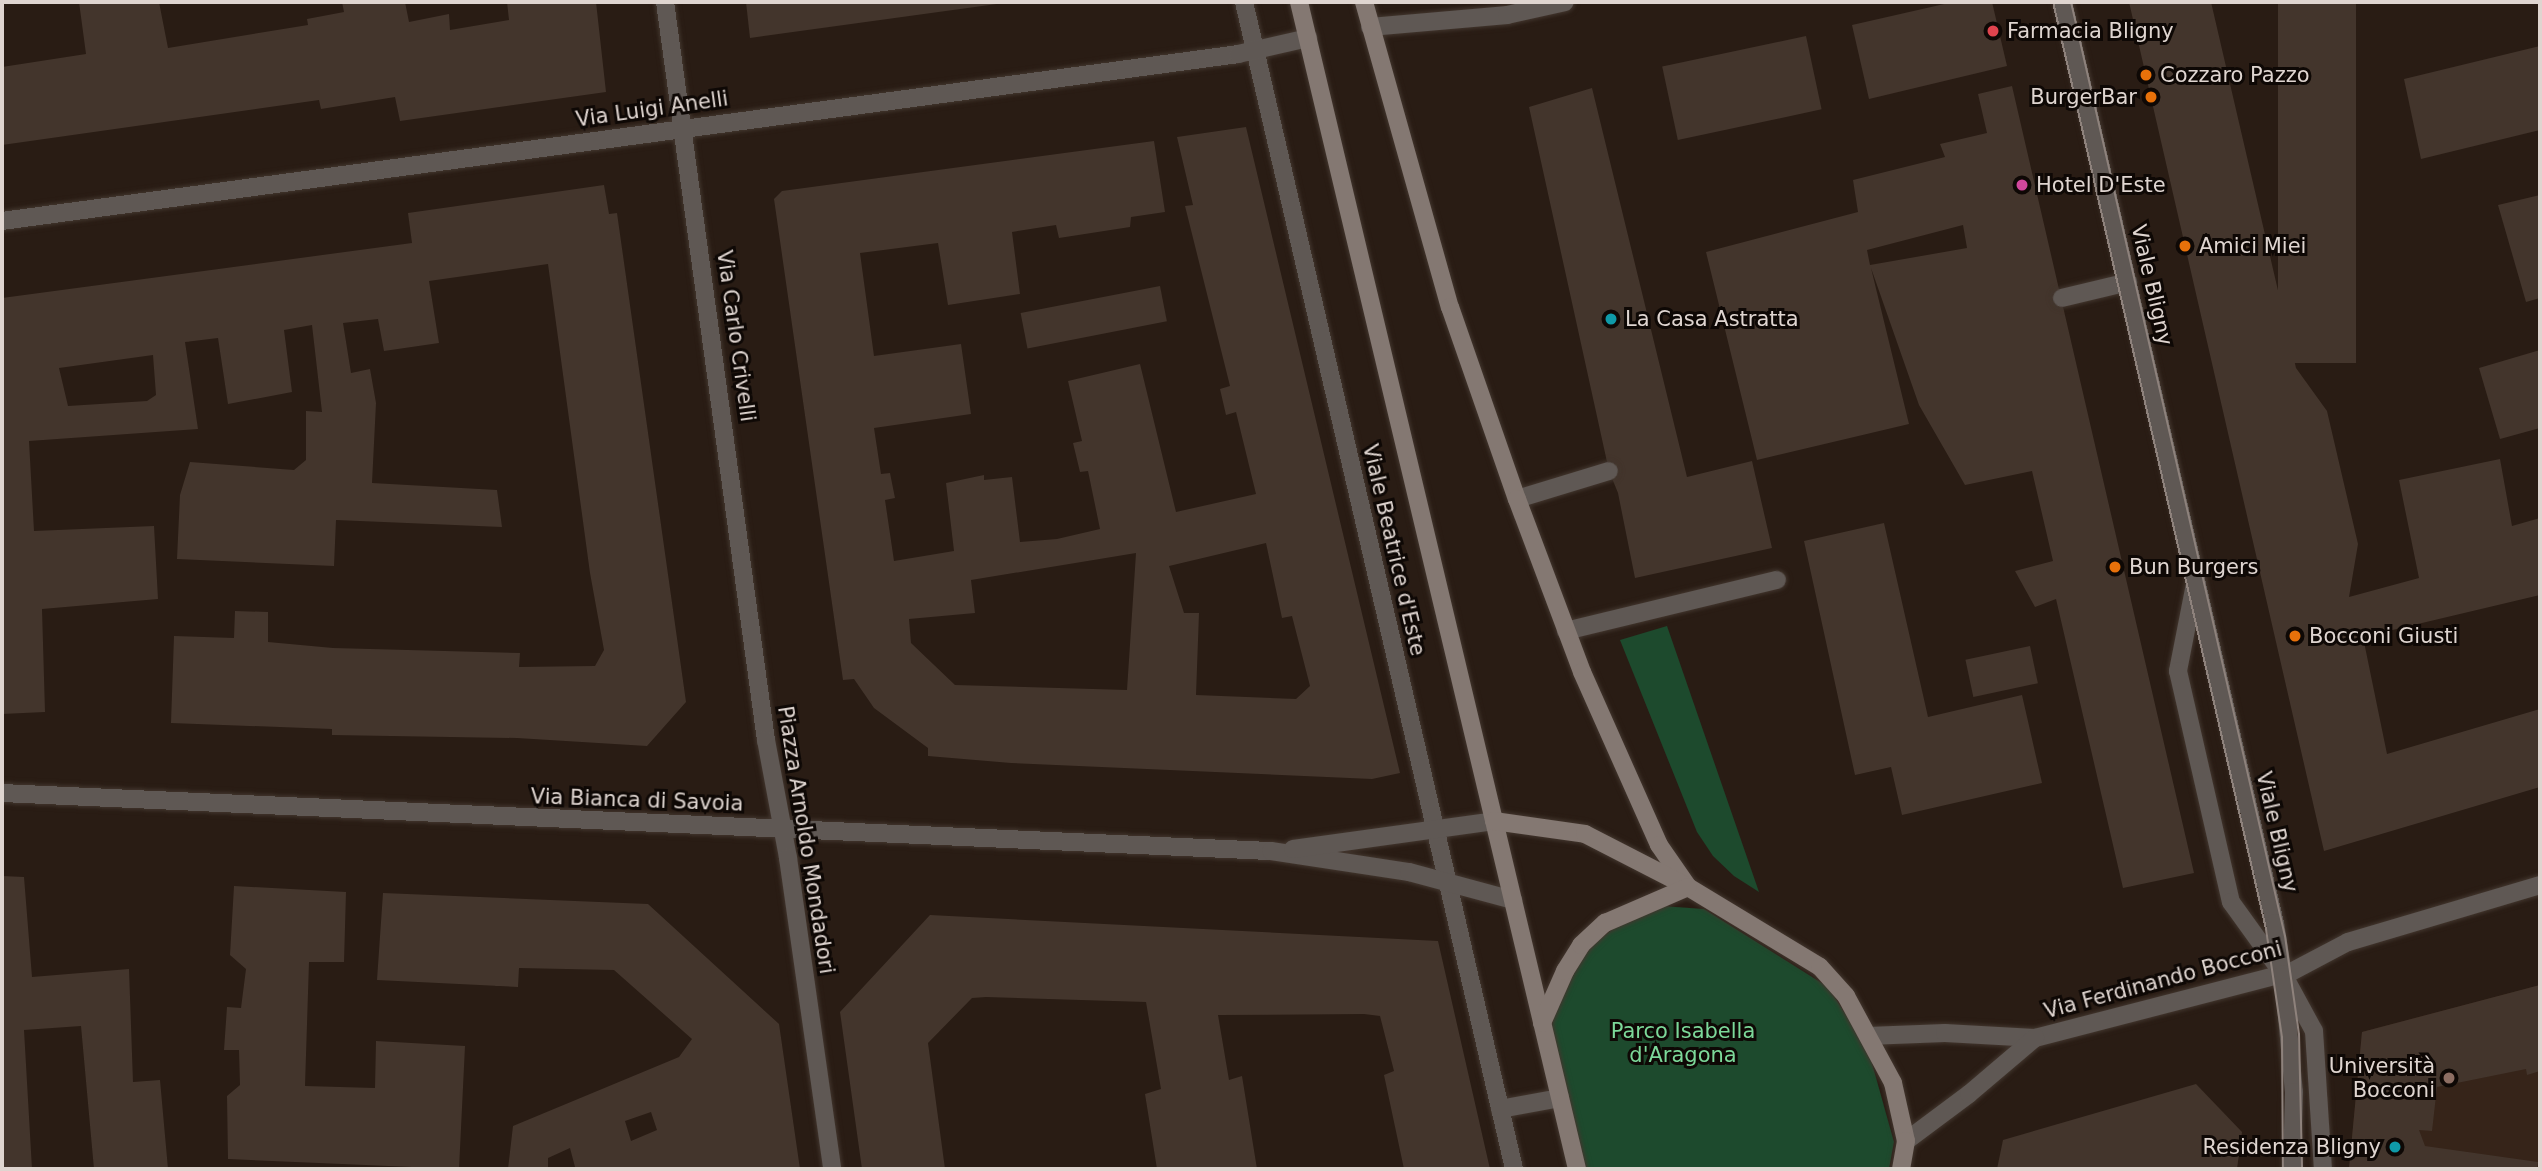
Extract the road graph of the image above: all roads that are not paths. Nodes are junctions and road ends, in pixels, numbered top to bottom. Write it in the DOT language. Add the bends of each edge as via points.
graph roads {
  1 [pos="665,2"];
  2 [pos="1244,2"];
  3 [pos="1299,2"];
  4 [pos="1364,2"];
  5 [pos="1565,2"];
  6 [pos="2063,2"];
  7 [pos="1370,27"];
  8 [pos="1308,38"];
  9 [pos="1255,51"];
  10 [pos="683,127"];
  11 [pos="2,222"];
  12 [pos="2128,282"];
  13 [pos="2062,298"];
  14 [pos="1609,471"];
  15 [pos="1517,499"];
  16 [pos="2196,578"];
  17 [pos="1777,580"];
  18 [pos="1566,631"];
  19 [pos="758,677"];
  20 [pos="2,793"];
  21 [pos="1494,821"];
  22 [pos="783,828"];
  23 [pos="1435,831"];
  24 [pos="1271,851"];
  25 [pos="1447,881"];
  26 [pos="2540,885"];
  27 [pos="1688,887"];
  28 [pos="1513,900"];
  29 [pos="2283,974"];
  30 [pos="1542,1023"];
  31 [pos="1868,1036"];
  32 [pos="2035,1038"];
  33 [pos="1560,1098"];
  34 [pos="1500,1109"];
  35 [pos="1906,1142"];
  36 [pos="832,1169"];
  37 [pos="1514,1169"];
  38 [pos="1577,1169"];
  39 [pos="1901,1169"];
  40 [pos="2292,1169"];
  41 [pos="2323,1169"];
  1 -- 10 [label="street, Via Carlo Crivelli"];
  2 -- 9 [label="street, Viale Beatrice d'Este"];
  3 -- 8 [label="main road, Viale Beatrice d'Este"];
  4 -- 7 [label="main road"];
  5 -- 7 [label="street" via="1507,15"];
  6 -- 12 [label="street, Viale Bligny"];
  7 -- 15 [label="main road" via="1450,307"];
  8 -- 9 [label="street, Via Luigi Anelli"];
  8 -- 21 [label="main road, Viale Beatrice d'Este"];
  9 -- 10 [label="street, Via Luigi Anelli"];
  9 -- 23 [label="street, Viale Beatrice d'Este"];
  10 -- 11 [label="street, Via Luigi Anelli"];
  10 -- 19 [label="street, Via Carlo Crivelli"];
  12 -- 13 [label="street"];
  12 -- 16 [label="street, Viale Bligny"];
  14 -- 15 [label="street"];
  15 -- 18 [label="main road"];
  16 -- 29 [label="street, Viale Bligny"];
  16 -- 29 [label="street, Viale Bligny" via="2178,671 2231,902"];
  17 -- 18 [label="street"];
  18 -- 27 [label="main road" via="1659,845"];
  19 -- 22 [label="street, Piazza Arnoldo Mondadori"];
  20 -- 22 [label="street, Via Bianca di Savoia"];
  21 -- 23 [label="street, Via Bianca di Savoia"];
  21 -- 27 [label="main road" via="1585,834"];
  21 -- 28 [label="main road, Viale Beatrice d'Este"];
  22 -- 24 [label="street, Via Bianca di Savoia"];
  22 -- 36 [label="street, Piazza Arnoldo Mondadori"];
  23 -- 24 [label="street, Via Bianca di Savoia"];
  23 -- 25 [label="street, Viale Beatrice d'Este"];
  24 -- 25 [label="street, Via Bianca di Savoia"];
  25 -- 28 [label="street, Via Bianca di Savoia"];
  25 -- 34 [label="street, Viale Beatrice d'Este"];
  26 -- 29 [label="street, Via Ferdinando Bocconi" via="2348,942"];
  27 -- 30 [label="main road" via="1605,923 1565,971"];
  27 -- 31 [label="main road" via="1820,967 1846,996"];
  28 -- 30 [label="main road, Viale Beatrice d'Este"];
  29 -- 32 [label="street, Via Ferdinando Bocconi"];
  29 -- 40 [label="street, Viale Bligny" via="2294,1092"];
  29 -- 41 [label="street, Viale Bligny" via="2314,1031"];
  30 -- 33 [label="main road, Viale Beatrice d'Este"];
  31 -- 32 [label="street, Via Ferdinando Bocconi" via="1945,1033"];
  31 -- 35 [label="main road" via="1893,1083"];
  32 -- 35 [label="street, Via Ferdinando Bocconi"];
  33 -- 34 [label="street"];
  33 -- 38 [label="main road, Viale Beatrice d'Este"];
  34 -- 37 [label="street, Viale Beatrice d'Este"];
  35 -- 39 [label="main road"];
}
